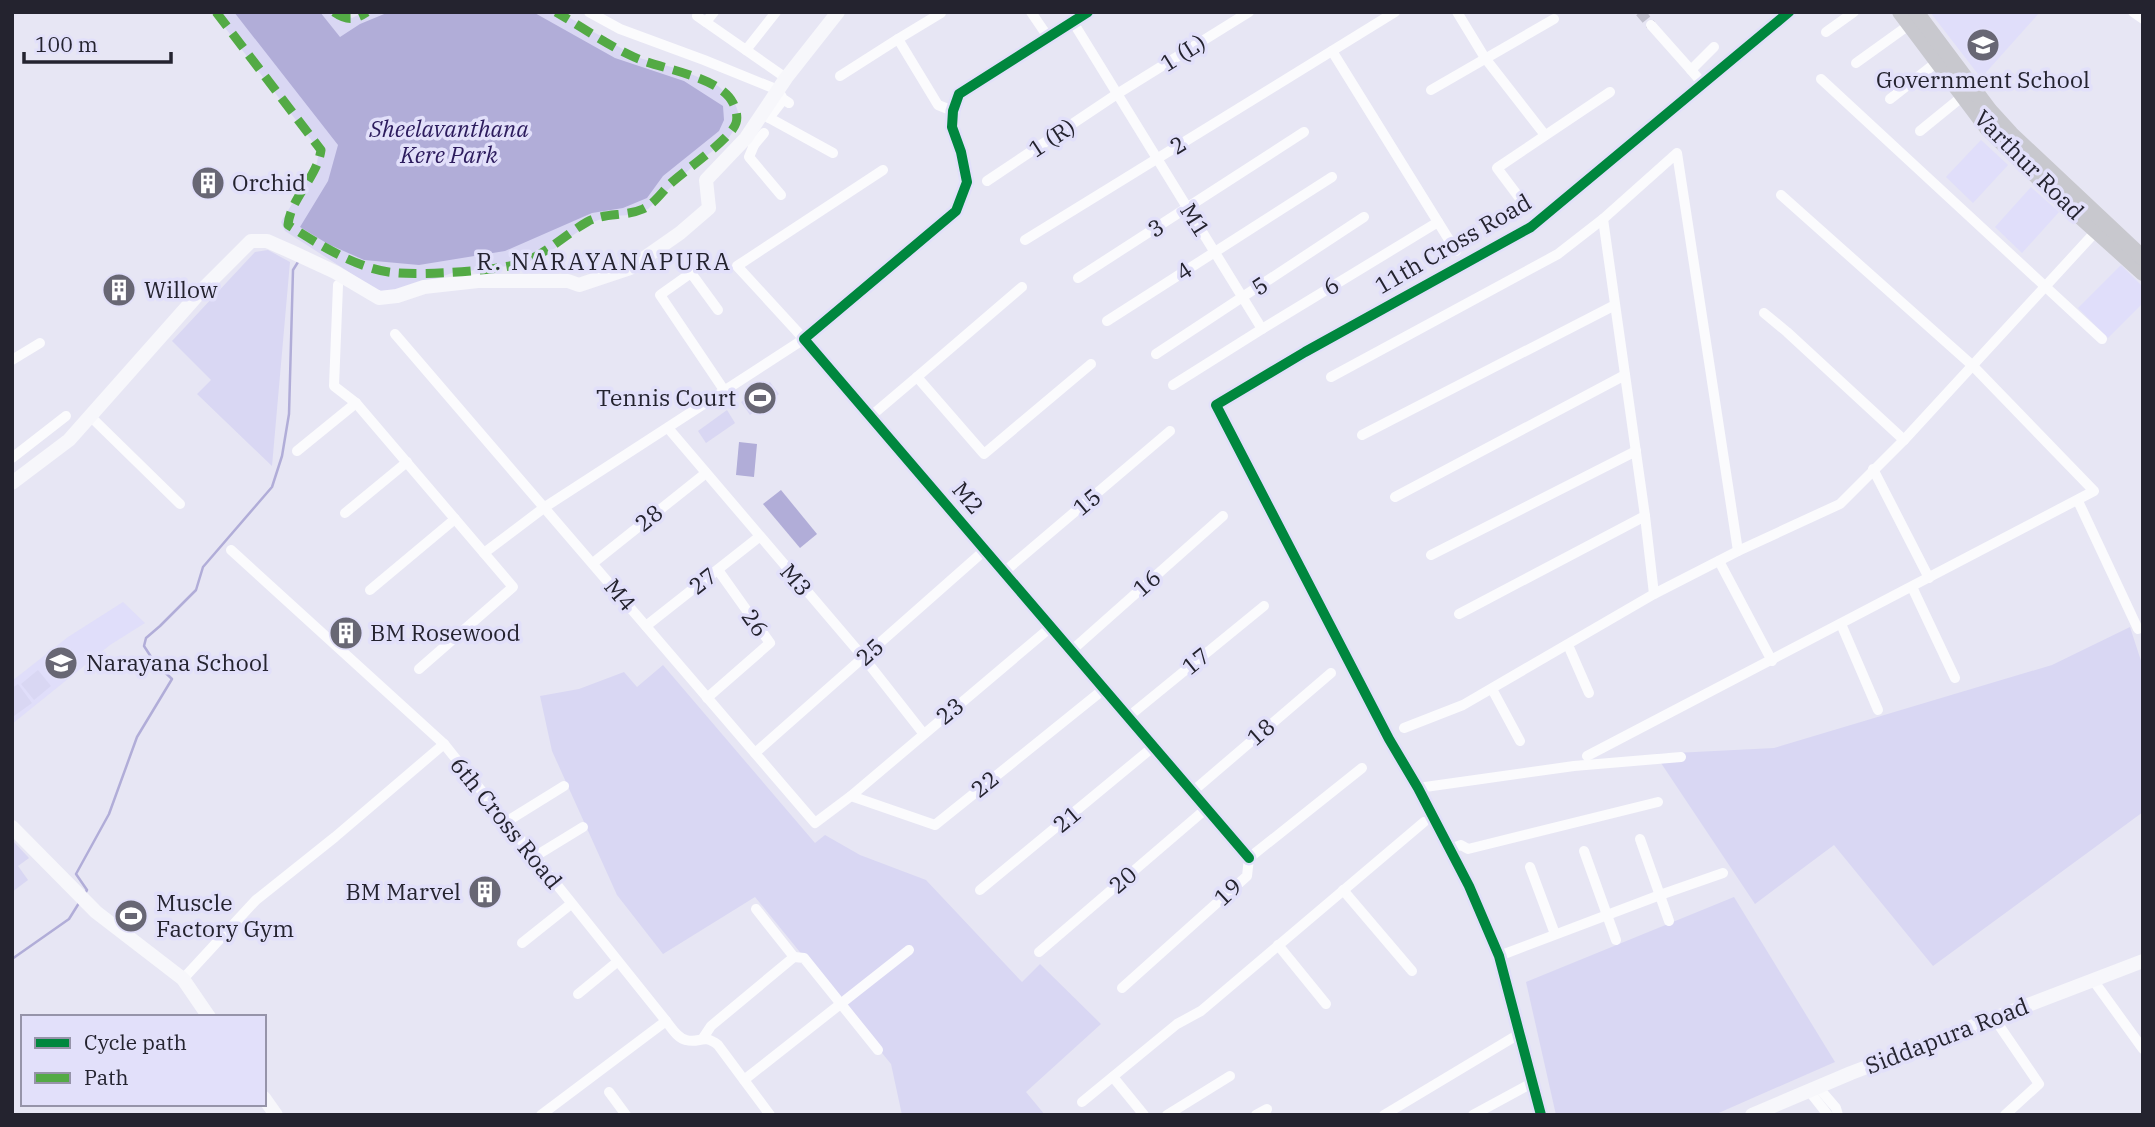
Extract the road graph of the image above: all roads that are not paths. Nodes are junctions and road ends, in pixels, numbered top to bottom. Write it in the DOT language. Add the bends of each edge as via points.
graph roads {
  1 [pos="589,12"];
  2 [pos="714,12"];
  3 [pos="776,12"];
  4 [pos="838,12"];
  5 [pos="1031,12"];
  6 [pos="1088,12"];
  7 [pos="1249,12"];
  8 [pos="1395,12"];
  9 [pos="1457,12"];
  10 [pos="1789,12"];
  11 [pos="1854,12"];
  12 [pos="2133,12"];
  13 [pos="941,13"];
  14 [pos="1908,16"];
  15 [pos="1554,19"];
  16 [pos="2143,19"];
  17 [pos="1073,22"];
  18 [pos="1651,25"];
  19 [pos="1826,32"];
  20 [pos="1048,37"];
  21 [pos="898,39"];
  22 [pos="1714,47"];
  23 [pos="746,50"];
  24 [pos="1332,51"];
  25 [pos="1485,58"];
  26 [pos="1937,62"];
  27 [pos="1856,63"];
  28 [pos="1691,70"];
  29 [pos="840,76"];
  30 [pos="1821,79"];
  31 [pos="1703,84"];
  32 [pos="1431,90"];
  33 [pos="1610,92"];
  34 [pos="784,93"];
  35 [pos="1117,94"];
  36 [pos="1963,96"];
  37 [pos="1890,99"];
  38 [pos="953,111"];
  39 [pos="763,125"];
  40 [pos="1920,131"];
  41 [pos="1304,132"];
  42 [pos="1545,135"];
  43 [pos="750,142"];
  44 [pos="833,153"];
  45 [pos="1157,159"];
  46 [pos="883,170"];
  47 [pos="1332,177"];
  48 [pos="986,181"];
  49 [pos="781,195"];
  50 [pos="1781,195"];
  51 [pos="1187,208"];
  52 [pos="1527,208"];
  53 [pos="1364,217"];
  54 [pos="1603,219"];
  55 [pos="1438,222"];
  56 [pos="2100,227"];
  57 [pos="1025,240"];
  58 [pos="1456,251"];
  59 [pos="1215,252"];
  60 [pos="2143,258"];
  61 [pos="2143,273"];
  62 [pos="1077,278"];
  63 [pos="338,285"];
  64 [pos="2045,285"];
  65 [pos="1022,287"];
  66 [pos="1242,298"];
  67 [pos="1615,305"];
  68 [pos="718,310"];
  69 [pos="1764,313"];
  70 [pos="1107,321"];
  71 [pos="1262,330"];
  72 [pos="395,334"];
  73 [pos="804,339"];
  74 [pos="2102,339"];
  75 [pos="40,343"];
  76 [pos="1156,354"];
  77 [pos="12,360"];
  78 [pos="1091,364"];
  79 [pos="1973,366"];
  80 [pos="1625,375"];
  81 [pos="917,377"];
  82 [pos="1331,377"];
  83 [pos="1173,385"];
  84 [pos="724,390"];
  85 [pos="356,403"];
  86 [pos="66,416"];
  87 [pos="871,416"];
  88 [pos="91,417"];
  89 [pos="668,428"];
  90 [pos="1170,431"];
  91 [pos="1362,435"];
  92 [pos="1904,440"];
  93 [pos="297,451"];
  94 [pos="1636,451"];
  95 [pos="12,458"];
  96 [pos="407,463"];
  97 [pos="1873,469"];
  98 [pos="706,473"];
  99 [pos="12,483"];
  100 [pos="1395,497"];
  101 [pos="2078,500"];
  102 [pos="180,504"];
  103 [pos="545,508"];
  104 [pos="345,513"];
  105 [pos="1223,516"];
  106 [pos="1645,516"];
  107 [pos="455,519"];
  108 [pos="759,537"];
  109 [pos="231,550"];
  110 [pos="985,550"];
  111 [pos="1738,551"];
  112 [pos="484,554"];
  113 [pos="1430,555"];
  114 [pos="1719,561"];
  115 [pos="593,564"];
  116 [pos="718,570"];
  117 [pos="1004,572"];
  118 [pos="1929,578"];
  119 [pos="1912,587"];
  120 [pos="370,590"];
  121 [pos="1654,594"];
  122 [pos="1264,606"];
  123 [pos="1459,614"];
  124 [pos="1841,624"];
  125 [pos="646,626"];
  126 [pos="1051,627"];
  127 [pos="2138,629"];
  128 [pos="1568,645"];
  129 [pos="1071,651"];
  130 [pos="864,658"];
  131 [pos="1772,661"];
  132 [pos="419,668"];
  133 [pos="1331,673"];
  134 [pos="1955,678"];
  135 [pos="1104,689"];
  136 [pos="1492,689"];
  137 [pos="1589,693"];
  138 [pos="707,698"];
  139 [pos="1878,710"];
  140 [pos="1128,717"];
  141 [pos="1404,728"];
  142 [pos="923,733"];
  143 [pos="1520,741"];
  144 [pos="444,744"];
  145 [pos="1153,747"];
  146 [pos="755,753"];
  147 [pos="1587,756"];
  148 [pos="1681,757"];
  149 [pos="1362,768"];
  150 [pos="564,786"];
  151 [pos="1418,788"];
  152 [pos="1192,792"];
  153 [pos="851,796"];
  154 [pos="1658,802"];
  155 [pos="1207,808"];
  156 [pos="506,822"];
  157 [pos="1424,822"];
  158 [pos="12,827"];
  159 [pos="583,827"];
  160 [pos="1640,839"];
  161 [pos="1450,849"];
  162 [pos="1468,849"];
  163 [pos="1584,851"];
  164 [pos="534,857"];
  165 [pos="1249,858"];
  166 [pos="1456,861"];
  167 [pos="1530,867"];
  168 [pos="1723,873"];
  169 [pos="980,890"];
  170 [pos="1343,890"];
  171 [pos="1660,895"];
  172 [pos="571,904"];
  173 [pos="756,909"];
  174 [pos="1607,915"];
  175 [pos="1669,920"];
  176 [pos="1555,934"];
  177 [pos="1616,940"];
  178 [pos="522,943"];
  179 [pos="1278,945"];
  180 [pos="909,950"];
  181 [pos="1039,952"];
  182 [pos="1499,956"];
  183 [pos="794,957"];
  184 [pos="2143,961"];
  185 [pos="617,962"];
  186 [pos="1412,971"];
  187 [pos="183,979"];
  188 [pos="2093,980"];
  189 [pos="1122,988"];
  190 [pos="578,994"];
  191 [pos="841,1004"];
  192 [pos="1326,1004"];
  193 [pos="208,1015"];
  194 [pos="1994,1018"];
  195 [pos="666,1021"];
  196 [pos="1519,1034"];
  197 [pos="703,1038"];
  198 [pos="2143,1049"];
  199 [pos="878,1050"];
  200 [pos="1230,1076"];
  201 [pos="1113,1077"];
  202 [pos="744,1080"];
  203 [pos="1532,1083"];
  204 [pos="1814,1089"];
  205 [pos="609,1092"];
  206 [pos="1082,1102"];
  207 [pos="1267,1109"];
  208 [pos="541,1115"];
  209 [pos="626,1115"];
  210 [pos="770,1115"];
  211 [pos="1144,1115"];
  212 [pos="1167,1115"];
  213 [pos="1256,1115"];
  214 [pos="1384,1115"];
  215 [pos="1473,1115"];
  216 [pos="1541,1115"];
  217 [pos="1752,1115"];
  218 [pos="1828,1115"];
  219 [pos="1838,1115"];
  220 [pos="2004,1115"];
  1 -- 34 [label="street" via="620,29"];
  2 -- 23 [label="street" via="702,19"];
  3 -- 23 [label="street"];
  4 -- 34 [label="street"];
  5 -- 20 [label="street"];
  6 -- 17 [label="street"];
  7 -- 35 [label="street, 1 (L)"];
  8 -- 24 [label="street, 2"];
  9 -- 25 [label="street"];
  10 -- 31 [label="street, 11th Cross Road"];
  11 -- 19 [label="street"];
  12 -- 16 [label="street"];
  13 -- 21 [label="street"];
  14 -- 26 [label="main road, Varthur Road"];
  14 -- 27 [label="street"];
  14 -- 56 [label="main road, Varthur Road"];
  15 -- 25 [label="street"];
  17 -- 20 [label="street"];
  17 -- 35 [label="street, M1"];
  18 -- 28 [label="street"];
  20 -- 38 [label="street" via="959,94"];
  21 -- 29 [label="street"];
  21 -- 38 [label="street" via="938,105"];
  22 -- 28 [label="street"];
  23 -- 34 [label="street"];
  24 -- 45 [label="street, 2"];
  24 -- 55 [label="street"];
  25 -- 32 [label="street"];
  25 -- 42 [label="street"];
  26 -- 36 [label="main road, Varthur Road"];
  26 -- 37 [label="street"];
  28 -- 31 [label="street"];
  30 -- 64 [label="street"];
  31 -- 151 [label="street, 11th Cross Road" via="1531,227 1216,405"];
  33 -- 42 [label="street"];
  34 -- 39 [label="street"];
  35 -- 45 [label="street, M1"];
  35 -- 48 [label="street, 1 (R)"];
  36 -- 40 [label="street"];
  36 -- 56 [label="main road, Varthur Road" via="1987,128"];
  38 -- 73 [label="street" via="952,127 967,182 956,211"];
  39 -- 43 [label="street"];
  39 -- 44 [label="street"];
  41 -- 51 [label="street, 3"];
  42 -- 52 [label="street" via="1497,168"];
  43 -- 49 [label="street" via="749,157"];
  43 -- 88 [label="street" via="706,180 709,208 700,218 630,268 579,285 568,281 478,281 379,298 292,252 267,241 251,241"];
  45 -- 51 [label="street, M1"];
  45 -- 57 [label="street, 2"];
  46 -- 73 [label="street, M2" via="737,266"];
  47 -- 59 [label="street, 4"];
  50 -- 79 [label="street"];
  51 -- 59 [label="street, M1"];
  51 -- 62 [label="street, 3"];
  53 -- 66 [label="street, 5"];
  54 -- 67 [label="street"];
  54 -- 82 [label="street" via="1558,254"];
  54 -- 111 [label="street" via="1677,153"];
  55 -- 58 [label="street"];
  55 -- 71 [label="street, 6"];
  56 -- 60 [label="main road, Varthur Road"];
  56 -- 61 [label="main road, Varthur Road"];
  56 -- 64 [label="street"];
  59 -- 66 [label="street, M1"];
  59 -- 70 [label="street, 4"];
  63 -- 85 [label="street" via="334,386"];
  64 -- 74 [label="street"];
  64 -- 79 [label="street"];
  65 -- 81 [label="street"];
  66 -- 71 [label="street, M1"];
  66 -- 76 [label="street, 5"];
  67 -- 80 [label="street"];
  67 -- 91 [label="street"];
  68 -- 84 [label="street" via="691,273 660,294"];
  69 -- 92 [label="street"];
  71 -- 83 [label="street"];
  72 -- 103 [label="street, M4"];
  73 -- 84 [label="street"];
  73 -- 87 [label="street, M2"];
  75 -- 77 [label="street"];
  78 -- 81 [label="street" via="984,454"];
  79 -- 92 [label="street"];
  79 -- 101 [label="street" via="2094,491"];
  80 -- 94 [label="street"];
  80 -- 100 [label="street"];
  81 -- 87 [label="street"];
  84 -- 89 [label="street"];
  85 -- 93 [label="street"];
  85 -- 96 [label="street"];
  86 -- 95 [label="street"];
  87 -- 110 [label="street, M2"];
  88 -- 99 [label="street" via="69,440"];
  88 -- 102 [label="street"];
  89 -- 98 [label="street, M3"];
  89 -- 103 [label="street"];
  90 -- 117 [label="street, 15"];
  92 -- 97 [label="street"];
  94 -- 106 [label="street"];
  94 -- 113 [label="street"];
  96 -- 104 [label="street"];
  96 -- 107 [label="street"];
  97 -- 111 [label="street" via="1840,504"];
  97 -- 118 [label="street"];
  98 -- 108 [label="street, M3"];
  98 -- 115 [label="street, 28"];
  101 -- 118 [label="street"];
  101 -- 127 [label="street"];
  103 -- 112 [label="street"];
  103 -- 115 [label="street, M4"];
  105 -- 129 [label="street, 16"];
  106 -- 121 [label="street"];
  106 -- 123 [label="street"];
  107 -- 112 [label="street"];
  107 -- 120 [label="street"];
  108 -- 116 [label="street, 27"];
  108 -- 130 [label="street, M3"];
  109 -- 144 [label="street"];
  110 -- 117 [label="street, M2"];
  110 -- 130 [label="street, 25"];
  111 -- 114 [label="street"];
  112 -- 132 [label="street" via="513,587"];
  114 -- 121 [label="street"];
  114 -- 131 [label="street"];
  115 -- 125 [label="street, M4"];
  116 -- 125 [label="street, 27"];
  116 -- 138 [label="street, 26" via="770,643"];
  117 -- 126 [label="street, M2"];
  118 -- 119 [label="street"];
  119 -- 124 [label="street"];
  119 -- 134 [label="street"];
  121 -- 128 [label="street"];
  122 -- 140 [label="street, 17"];
  124 -- 131 [label="street"];
  124 -- 139 [label="street"];
  125 -- 138 [label="street, M4"];
  126 -- 129 [label="street, M2"];
  126 -- 142 [label="street, 23"];
  128 -- 136 [label="street"];
  128 -- 137 [label="street"];
  129 -- 135 [label="street, M2"];
  130 -- 142 [label="street, M3"];
  130 -- 146 [label="street, 25"];
  131 -- 147 [label="street"];
  133 -- 152 [label="street, 18"];
  135 -- 140 [label="street, M2"];
  135 -- 153 [label="street, 22" via="935,825"];
  136 -- 141 [label="street"];
  136 -- 143 [label="street"];
  138 -- 146 [label="street, M4"];
  140 -- 145 [label="street, M2"];
  142 -- 153 [label="street, 23"];
  144 -- 156 [label="street, 6th Cross Road"];
  144 -- 187 [label="street, 6th Cross Road" via="256,900"];
  145 -- 152 [label="street, M2"];
  145 -- 169 [label="street, 21"];
  146 -- 153 [label="street, M4" via="815,823"];
  148 -- 151 [label="street" via="1574,766"];
  149 -- 165 [label="street, 19"];
  150 -- 156 [label="street"];
  151 -- 161 [label="street"];
  152 -- 155 [label="street, M2"];
  154 -- 162 [label="street"];
  155 -- 165 [label="street, M2"];
  155 -- 181 [label="street, 20"];
  156 -- 164 [label="street, 6th Cross Road"];
  157 -- 170 [label="street"];
  158 -- 187 [label="street" via="89,905"];
  159 -- 164 [label="street"];
  160 -- 171 [label="street"];
  161 -- 162 [label="street" via="1461,845"];
  161 -- 166 [label="street"];
  162 -- 166 [label="street" via="1466,856"];
  163 -- 174 [label="street"];
  164 -- 172 [label="street, 6th Cross Road"];
  165 -- 189 [label="street, 19" via="1247,876"];
  166 -- 182 [label="street"];
  167 -- 176 [label="street"];
  168 -- 171 [label="street"];
  170 -- 179 [label="street"];
  170 -- 186 [label="street"];
  171 -- 174 [label="street"];
  171 -- 175 [label="street"];
  172 -- 178 [label="street"];
  172 -- 185 [label="street, 6th Cross Road"];
  173 -- 183 [label="street"];
  174 -- 176 [label="street"];
  174 -- 177 [label="street"];
  176 -- 182 [label="street"];
  179 -- 192 [label="street"];
  179 -- 201 [label="street"];
  180 -- 191 [label="street"];
  182 -- 196 [label="street"];
  183 -- 191 [label="street" via="804,958"];
  183 -- 197 [label="street" via="711,1026"];
  184 -- 188 [label="street, Siddapura Road"];
  185 -- 190 [label="street"];
  185 -- 195 [label="street, 6th Cross Road"];
  187 -- 193 [label="street"];
  188 -- 194 [label="street, Siddapura Road"];
  188 -- 198 [label="street"];
  191 -- 199 [label="street"];
  191 -- 202 [label="street"];
  194 -- 204 [label="street, Siddapura Road"];
  194 -- 220 [label="street" via="2039,1084"];
  195 -- 197 [label="street, 6th Cross Road" via="687,1041"];
  195 -- 208 [label="street"];
  196 -- 203 [label="street"];
  196 -- 214 [label="street"];
  197 -- 202 [label="street" via="718,1045"];
  200 -- 212 [label="street"];
  201 -- 206 [label="street"];
  201 -- 211 [label="street"];
  202 -- 210 [label="street"];
  203 -- 215 [label="street"];
  203 -- 216 [label="street"];
  204 -- 217 [label="street, Siddapura Road"];
  204 -- 218 [label="street"];
  204 -- 219 [label="street"];
  205 -- 209 [label="street"];
  207 -- 213 [label="street"];
}
